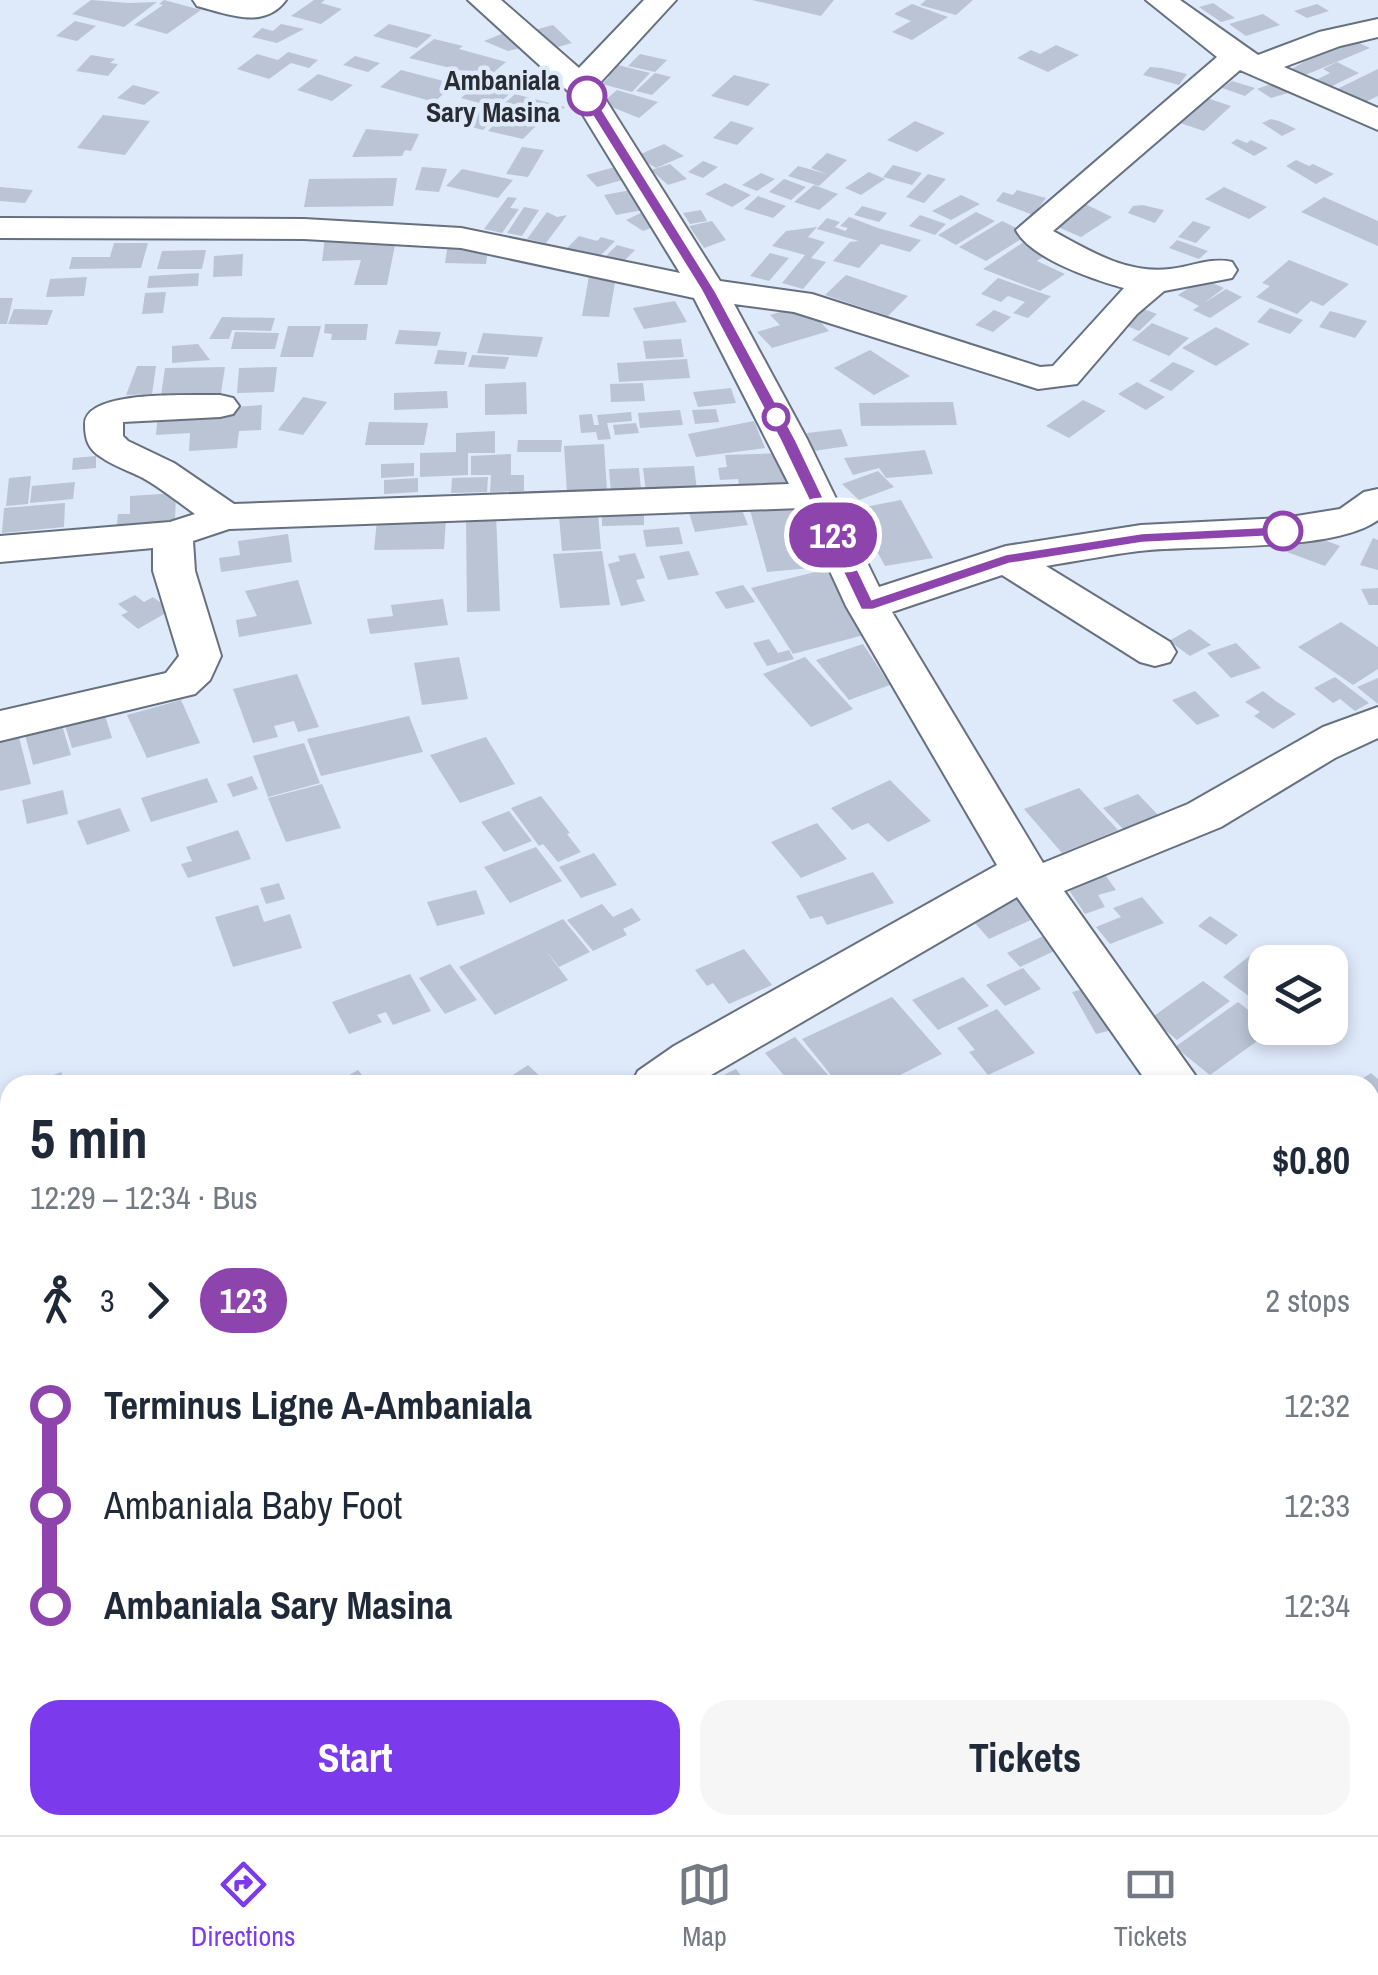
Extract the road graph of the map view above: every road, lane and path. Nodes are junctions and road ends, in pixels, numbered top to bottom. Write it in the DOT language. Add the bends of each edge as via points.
graph roads {
  1 [pos="208,0"];
  2 [pos="271,0"];
  3 [pos="483,0"];
  4 [pos="661,0"];
  5 [pos="1161,0"];
  6 [pos="1378,28"];
  7 [pos="1246,62"];
  8 [pos="580,85"];
  9 [pos="1378,120"];
  10 [pos="0,228"];
  11 [pos="1219,270"];
  12 [pos="1152,284"];
  13 [pos="708,290"];
  14 [pos="220,406"];
  15 [pos="813,496"];
  16 [pos="226,518"];
  17 [pos="1369,518"];
  18 [pos="173,534"];
  19 [pos="0,549"];
  20 [pos="1006,559"];
  21 [pos="867,606"];
  22 [pos="1155,652"];
  23 [pos="1378,722"];
  24 [pos="0,726"];
  25 [pos="1029,878"];
  26 [pos="670,1075"];
  27 [pos="1170,1075"];
  1 -- 2 [label="street" via="258,10"];
  3 -- 8 [label="street"];
  4 -- 8 [label="street"];
  5 -- 7 [label="street"];
  6 -- 7 [label="street"];
  7 -- 9 [label="street"];
  7 -- 12 [label="street" via="1034,227 1036,236 1106,272"];
  8 -- 13 [label="street"];
  10 -- 13 [label="street" via="304,229 460,238"];
  11 -- 12 [label="street"];
  12 -- 13 [label="street" via="1124,306 1076,365 1052,378 1024,375 799,302"];
  13 -- 15 [label="street"];
  14 -- 16 [label="street" via="123,410 102,423 114,450 160,471"];
  15 -- 16 [label="street"];
  15 -- 21 [label="street"];
  16 -- 18 [label="street"];
  17 -- 20 [label="street" via="1284,531 1142,538"];
  18 -- 19 [label="street"];
  18 -- 24 [label="street" via="174,571 200,656 195,670 180,684"];
  20 -- 21 [label="street"];
  20 -- 22 [label="street"];
  21 -- 25 [label="street"];
  23 -- 25 [label="street" via="1354,728 1228,803 1095,863"];
  25 -- 26 [label="street"];
  25 -- 27 [label="street"];
}
